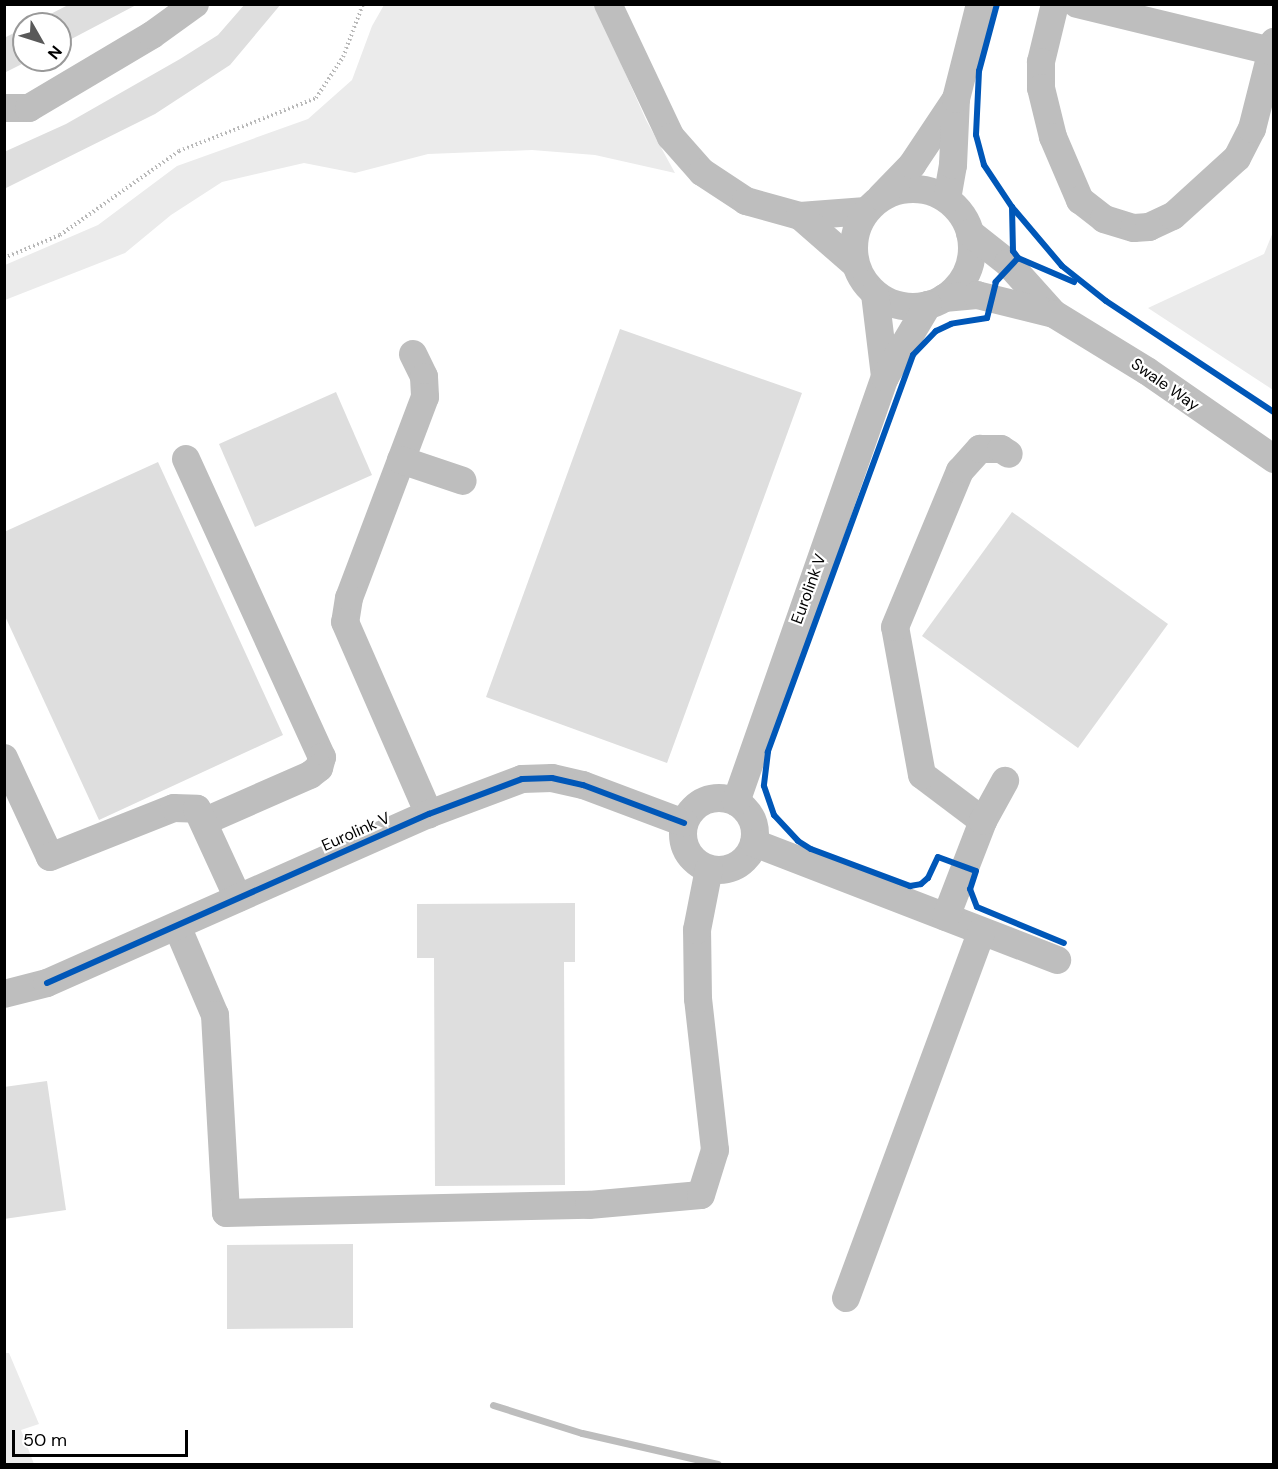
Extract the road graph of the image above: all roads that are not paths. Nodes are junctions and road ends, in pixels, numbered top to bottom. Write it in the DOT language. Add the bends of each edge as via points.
graph roads {
  1 [pos="195,4"];
  2 [pos="608,4"];
  3 [pos="980,4"];
  4 [pos="1055,4"];
  5 [pos="1077,4"];
  6 [pos="1272,46"];
  7 [pos="956,99"];
  8 [pos="4,108"];
  9 [pos="947,199"];
  10 [pos="873,205"];
  11 [pos="800,216"];
  12 [pos="970,233"];
  13 [pos="855,264"];
  14 [pos="876,294"];
  15 [pos="936,302"];
  16 [pos="1054,314"];
  17 [pos="413,354"];
  18 [pos="885,377"];
  19 [pos="1009,454"];
  20 [pos="186,459"];
  21 [pos="1274,459"];
  22 [pos="401,460"];
  23 [pos="462,481"];
  24 [pos="4,758"];
  25 [pos="1005,781"];
  26 [pos="736,802"];
  27 [pos="429,814"];
  28 [pos="206,821"];
  29 [pos="983,821"];
  30 [pos="684,823"];
  31 [pos="754,843"];
  32 [pos="709,869"];
  33 [pos="238,898"];
  34 [pos="946,917"];
  35 [pos="177,926"];
  36 [pos="982,931"];
  37 [pos="1057,960"];
  38 [pos="4,994"];
  39 [pos="846,1298"];
  1 -- 8 [label="street" via="152,35 28,108"];
  2 -- 11 [label="street" via="671,137 702,172 746,201"];
  3 -- 7 [label="street"];
  4 -- 6 [label="street" via="1041,62 1045,110 1080,200 1091,211 1118,225 1149,227 1173,216 1237,158 1252,129"];
  5 -- 6 [label="street"];
  7 -- 9 [label="street"];
  7 -- 10 [label="street" via="912,165"];
  9 -- 10 [label="street" via="913,188"];
  9 -- 12 [label="street" via="957,208"];
  10 -- 11 [label="street"];
  10 -- 13 [label="street" via="857,227"];
  11 -- 13 [label="street"];
  12 -- 15 [label="street" via="968,269"];
  12 -- 16 [label="street, Swale Way" via="1008,263"];
  13 -- 14 [label="street"];
  14 -- 15 [label="street" via="909,307"];
  14 -- 18 [label="street, Eurolink V"];
  15 -- 16 [label="street, Swale Way" via="977,295"];
  15 -- 18 [label="street, Eurolink V"];
  16 -- 21 [label="street, Swale Way" via="1147,371"];
  17 -- 22 [label="street" via="426,388"];
  18 -- 26 [label="street, Eurolink V"];
  19 -- 29 [label="street" via="1001,449 980,449 960,471 896,627 922,775"];
  20 -- 28 [label="street" via="322,757 319,768 310,775"];
  22 -- 23 [label="street"];
  22 -- 27 [label="street" via="349,598 345,622"];
  24 -- 28 [label="street" via="50,857 174,808 197,809"];
  25 -- 29 [label="street"];
  26 -- 30 [label="street" via="711,799 690,812"];
  26 -- 31 [label="street" via="752,819"];
  27 -- 30 [label="street, Eurolink V" via="522,779 552,778 648,807"];
  27 -- 33 [label="street, Eurolink V"];
  28 -- 33 [label="street"];
  29 -- 34 [label="street"];
  30 -- 32 [label="street" via="685,846 690,856"];
  31 -- 32 [label="street" via="742,862 732,868"];
  31 -- 34 [label="street"];
  32 -- 35 [label="street" via="697,930 698,999 715,1150 701,1195 589,1205 226,1213 215,1015"];
  33 -- 35 [label="street, Eurolink V"];
  34 -- 36 [label="street"];
  35 -- 38 [label="street, Eurolink V" via="47,983"];
  36 -- 37 [label="street"];
  36 -- 39 [label="street"];
}
